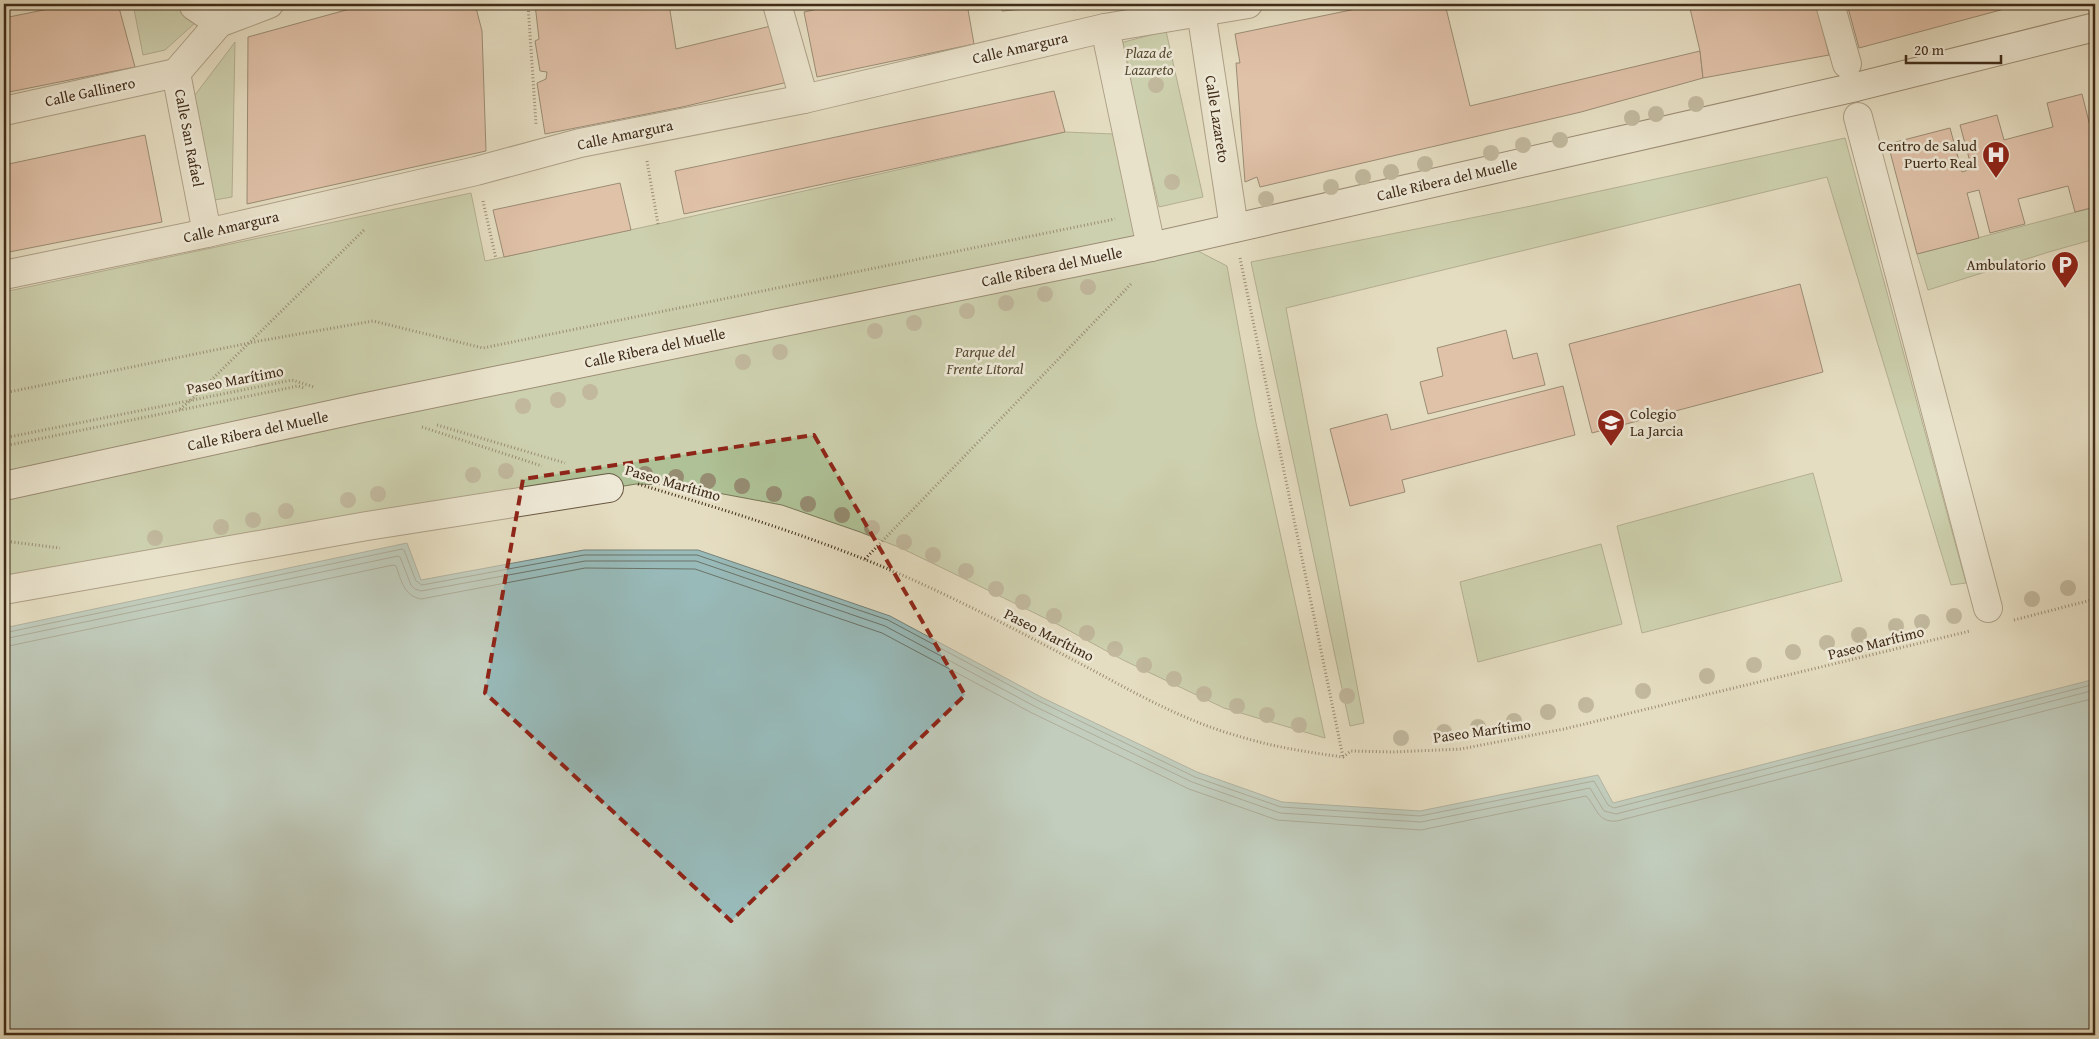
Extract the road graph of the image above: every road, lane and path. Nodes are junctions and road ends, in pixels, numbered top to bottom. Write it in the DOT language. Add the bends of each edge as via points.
graph roads {
  1 [pos="269,4"];
  2 [pos="528,4"];
  3 [pos="777,4"];
  4 [pos="1248,4"];
  5 [pos="1830,4"];
  6 [pos="194,6"];
  7 [pos="1201,11"];
  8 [pos="219,23"];
  9 [pos="2095,27"];
  10 [pos="1105,28"];
  11 [pos="1847,64"];
  12 [pos="176,73"];
  13 [pos="534,91"];
  14 [pos="804,99"];
  15 [pos="4,111"];
  16 [pos="1858,117"];
  17 [pos="642,131"];
  18 [pos="476,171"];
  19 [pos="1142,213"];
  20 [pos="658,224"];
  21 [pos="369,225"];
  22 [pos="1234,228"];
  23 [pos="208,233"];
  24 [pos="1151,247"];
  25 [pos="496,259"];
  26 [pos="4,275"];
  27 [pos="1135,280"];
  28 [pos="249,344"];
  29 [pos="315,387"];
  30 [pos="4,393"];
  31 [pos="191,400"];
  32 [pos="177,411"];
  33 [pos="433,424"];
  34 [pos="4,438"];
  35 [pos="572,465"];
  36 [pos="636,484"];
  37 [pos="4,486"];
  38 [pos="609,488"];
  39 [pos="865,559"];
  40 [pos="4,590"];
  41 [pos="2095,599"];
  42 [pos="2000,614"];
  43 [pos="1974,630"];
  44 [pos="1343,756"];
  1 -- 8 [label="street, Calle San Rafael"];
  2 -- 13 [label="path"];
  3 -- 14 [label="street"];
  4 -- 7 [label="street, Calle Amargura"];
  5 -- 11 [label="street"];
  6 -- 8 [label="street"];
  7 -- 10 [label="street, Calle Amargura"];
  7 -- 22 [label="street, Calle Lazareto"];
  8 -- 12 [label="street, Calle San Rafael"];
  9 -- 22 [label="street, Calle Ribera del Muelle" via="1856,87"];
  10 -- 14 [label="street, Calle Amargura"];
  10 -- 19 [label="street"];
  12 -- 15 [label="street, Calle Gallinero"];
  12 -- 23 [label="street, Calle San Rafael"];
  14 -- 17 [label="street, Calle Amargura"];
  16 -- 42 [label="street"];
  17 -- 18 [label="street, Calle Amargura" via="580,143"];
  17 -- 20 [label="path"];
  18 -- 23 [label="street, Calle Amargura"];
  18 -- 25 [label="path"];
  19 -- 24 [label="street"];
  19 -- 28 [label="path" via="483,348 373,321"];
  21 -- 28 [label="path"];
  22 -- 24 [label="street, Calle Ribera del Muelle"];
  22 -- 44 [label="path"];
  23 -- 26 [label="street, Calle Amargura"];
  24 -- 37 [label="street, Calle Ribera del Muelle" via="377,405"];
  27 -- 39 [label="path"];
  28 -- 30 [label="path"];
  28 -- 31 [label="path"];
  29 -- 31 [label="path, Paseo Marítimo" via="292,380"];
  31 -- 32 [label="path"];
  31 -- 34 [label="path, Paseo Marítimo"];
  33 -- 35 [label="path"];
  36 -- 39 [label="path, Paseo Marítimo" via="766,522"];
  38 -- 40 [label="street" via="367,526"];
  39 -- 44 [label="path, Paseo Marítimo" via="1014,629 1170,711 1290,750"];
  41 -- 42 [label="path"];
  43 -- 44 [label="path, Paseo Marítimo" via="1564,729 1461,749 1351,751"];
}
